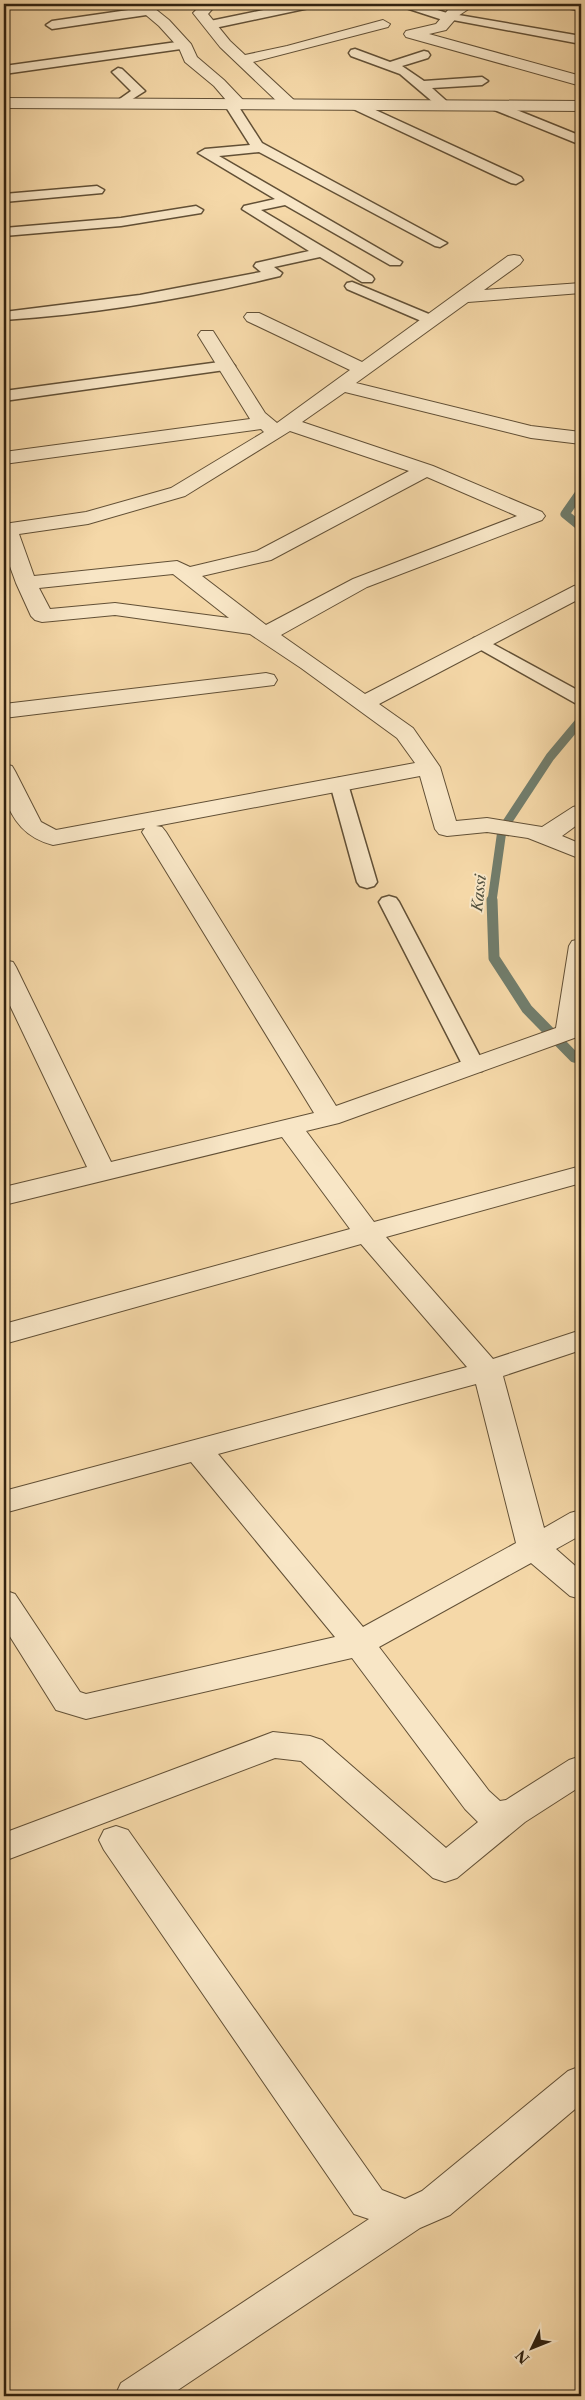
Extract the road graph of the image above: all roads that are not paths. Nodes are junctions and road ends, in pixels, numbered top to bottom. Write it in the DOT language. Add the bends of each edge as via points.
graph roads {
  1 [pos="204,4"];
  2 [pos="309,4"];
  3 [pos="408,4"];
  4 [pos="469,4"];
  5 [pos="564,4"];
  6 [pos="145,7"];
  7 [pos="581,7"];
  8 [pos="450,17"];
  9 [pos="383,24"];
  10 [pos="52,25"];
  11 [pos="210,25"];
  12 [pos="581,40"];
  13 [pos="184,45"];
  14 [pos="355,53"];
  15 [pos="424,55"];
  16 [pos="242,60"];
  17 [pos="390,66"];
  18 [pos="4,70"];
  19 [pos="118,72"];
  20 [pos="482,81"];
  21 [pos="581,81"];
  22 [pos="420,85"];
  23 [pos="4,103"];
  24 [pos="120,103"];
  25 [pos="234,104"];
  26 [pos="289,104"];
  27 [pos="356,105"];
  28 [pos="445,105"];
  29 [pos="497,106"];
  30 [pos="581,106"];
  31 [pos="581,141"];
  32 [pos="261,148"];
  33 [pos="516,180"];
  34 [pos="97,190"];
  35 [pos="4,198"];
  36 [pos="287,200"];
  37 [pos="196,210"];
  38 [pos="4,232"];
  39 [pos="440,242"];
  40 [pos="322,252"];
  41 [pos="514,260"];
  42 [pos="394,262"];
  43 [pos="367,279"];
  44 [pos="352,286"];
  45 [pos="581,288"];
  46 [pos="463,297"];
  47 [pos="4,316"];
  48 [pos="252,317"];
  49 [pos="431,320"];
  50 [pos="207,335"];
  51 [pos="226,366"];
  52 [pos="363,369"];
  53 [pos="341,385"];
  54 [pos="4,396"];
  55 [pos="276,427"];
  56 [pos="581,438"];
  57 [pos="4,458"];
  58 [pos="426,470"];
  59 [pos="6,530"];
  60 [pos="186,574"];
  61 [pos="26,583"];
  62 [pos="581,590"];
  63 [pos="260,632"];
  64 [pos="480,642"];
  65 [pos="266,680"];
  66 [pos="581,699"];
  67 [pos="364,703"];
  68 [pos="4,712"];
  69 [pos="429,767"];
  70 [pos="4,771"];
  71 [pos="339,784"];
  72 [pos="581,812"];
  73 [pos="154,832"];
  74 [pos="544,837"];
  75 [pos="581,852"];
  76 [pos="367,882"];
  77 [pos="389,902"];
  78 [pos="581,953"];
  79 [pos="4,967"];
  80 [pos="577,1009"];
  81 [pos="474,1066"];
  82 [pos="330,1117"];
  83 [pos="288,1127"];
  84 [pos="103,1172"];
  85 [pos="581,1174"];
  86 [pos="4,1196"];
  87 [pos="367,1233"];
  88 [pos="4,1334"];
  89 [pos="581,1340"];
  90 [pos="486,1372"];
  91 [pos="198,1450"];
  92 [pos="4,1502"];
  93 [pos="581,1520"];
  94 [pos="533,1547"];
  95 [pos="581,1588"];
  96 [pos="4,1602"];
  97 [pos="359,1644"];
  98 [pos="581,1769"];
  99 [pos="513,1813"];
  100 [pos="116,1840"];
  101 [pos="4,1847"];
  102 [pos="581,2082"];
  103 [pos="406,2216"];
  104 [pos="135,2396"];
  1 -- 11 [label="street" via="208,6 200,12"];
  2 -- 11 [label="lane"];
  3 -- 8 [label="lane"];
  4 -- 8 [label="street"];
  5 -- 7 [label="street"];
  6 -- 10 [label="lane"];
  6 -- 13 [label="street"];
  8 -- 12 [label="lane"];
  8 -- 21 [label="street" via="441,27 411,34"];
  9 -- 16 [label="street"];
  11 -- 16 [label="street"];
  13 -- 18 [label="lane"];
  13 -- 25 [label="street" via="190,59 219,83"];
  14 -- 17 [label="lane"];
  15 -- 17 [label="lane"];
  16 -- 26 [label="street"];
  17 -- 22 [label="lane" via="404,71"];
  19 -- 24 [label="lane" via="140,91"];
  20 -- 22 [label="lane"];
  22 -- 28 [label="lane"];
  23 -- 24 [label="street"];
  24 -- 25 [label="street"];
  25 -- 26 [label="street"];
  25 -- 32 [label="lane"];
  26 -- 27 [label="street"];
  27 -- 28 [label="street"];
  27 -- 33 [label="lane"];
  28 -- 29 [label="street"];
  29 -- 30 [label="street"];
  29 -- 31 [label="lane"];
  32 -- 36 [label="lane" via="205,153"];
  32 -- 39 [label="lane"];
  34 -- 35 [label="lane"];
  36 -- 40 [label="lane" via="249,209"];
  36 -- 42 [label="lane"];
  37 -- 38 [label="lane" via="121,222"];
  40 -- 43 [label="lane"];
  40 -- 47 [label="lane" via="261,266 275,273 227,284 52,312"];
  41 -- 46 [label="street"];
  44 -- 49 [label="lane"];
  45 -- 46 [label="street"];
  46 -- 49 [label="street"];
  48 -- 52 [label="street"];
  49 -- 52 [label="street"];
  50 -- 51 [label="street"];
  51 -- 54 [label="lane"];
  51 -- 55 [label="street" via="258,416"];
  52 -- 53 [label="street"];
  53 -- 55 [label="street"];
  53 -- 56 [label="street" via="531,432"];
  55 -- 57 [label="street"];
  55 -- 58 [label="street"];
  55 -- 59 [label="street" via="178,492 88,518"];
  58 -- 60 [label="street" via="264,556"];
  58 -- 63 [label="street" via="535,516 360,583"];
  59 -- 61 [label="street"];
  60 -- 61 [label="street" via="177,567"];
  60 -- 63 [label="street"];
  61 -- 63 [label="street" via="42,616 115,609"];
  62 -- 64 [label="street"];
  63 -- 67 [label="street"];
  64 -- 66 [label="lane"];
  64 -- 67 [label="street"];
  65 -- 68 [label="street"];
  67 -- 69 [label="street" via="405,733"];
  69 -- 71 [label="street"];
  69 -- 74 [label="street" via="447,829 487,825 533,832"];
  70 -- 71 [label="street" via="31,826 53,838"];
  71 -- 76 [label="lane"];
  72 -- 74 [label="street"];
  73 -- 82 [label="street"];
  74 -- 75 [label="street"];
  77 -- 81 [label="lane"];
  78 -- 80 [label="street"];
  79 -- 84 [label="street"];
  80 -- 81 [label="street" via="568,1032"];
  81 -- 82 [label="street"];
  82 -- 83 [label="street"];
  83 -- 84 [label="street"];
  83 -- 87 [label="street"];
  84 -- 86 [label="street"];
  85 -- 87 [label="street"];
  87 -- 88 [label="street"];
  87 -- 90 [label="street"];
  89 -- 90 [label="street"];
  90 -- 91 [label="street"];
  90 -- 94 [label="street"];
  91 -- 92 [label="street"];
  91 -- 97 [label="street"];
  93 -- 94 [label="street"];
  94 -- 95 [label="street"];
  94 -- 97 [label="street"];
  96 -- 97 [label="street" via="68,1701 86,1707"];
  97 -- 99 [label="street" via="477,1800 493,1815"];
  98 -- 99 [label="street"];
  99 -- 101 [label="street" via="445,1868 310,1749 273,1745"];
  100 -- 103 [label="street" via="368,2202"];
  102 -- 103 [label="street" via="436,2203"];
  103 -- 104 [label="street"];
}
